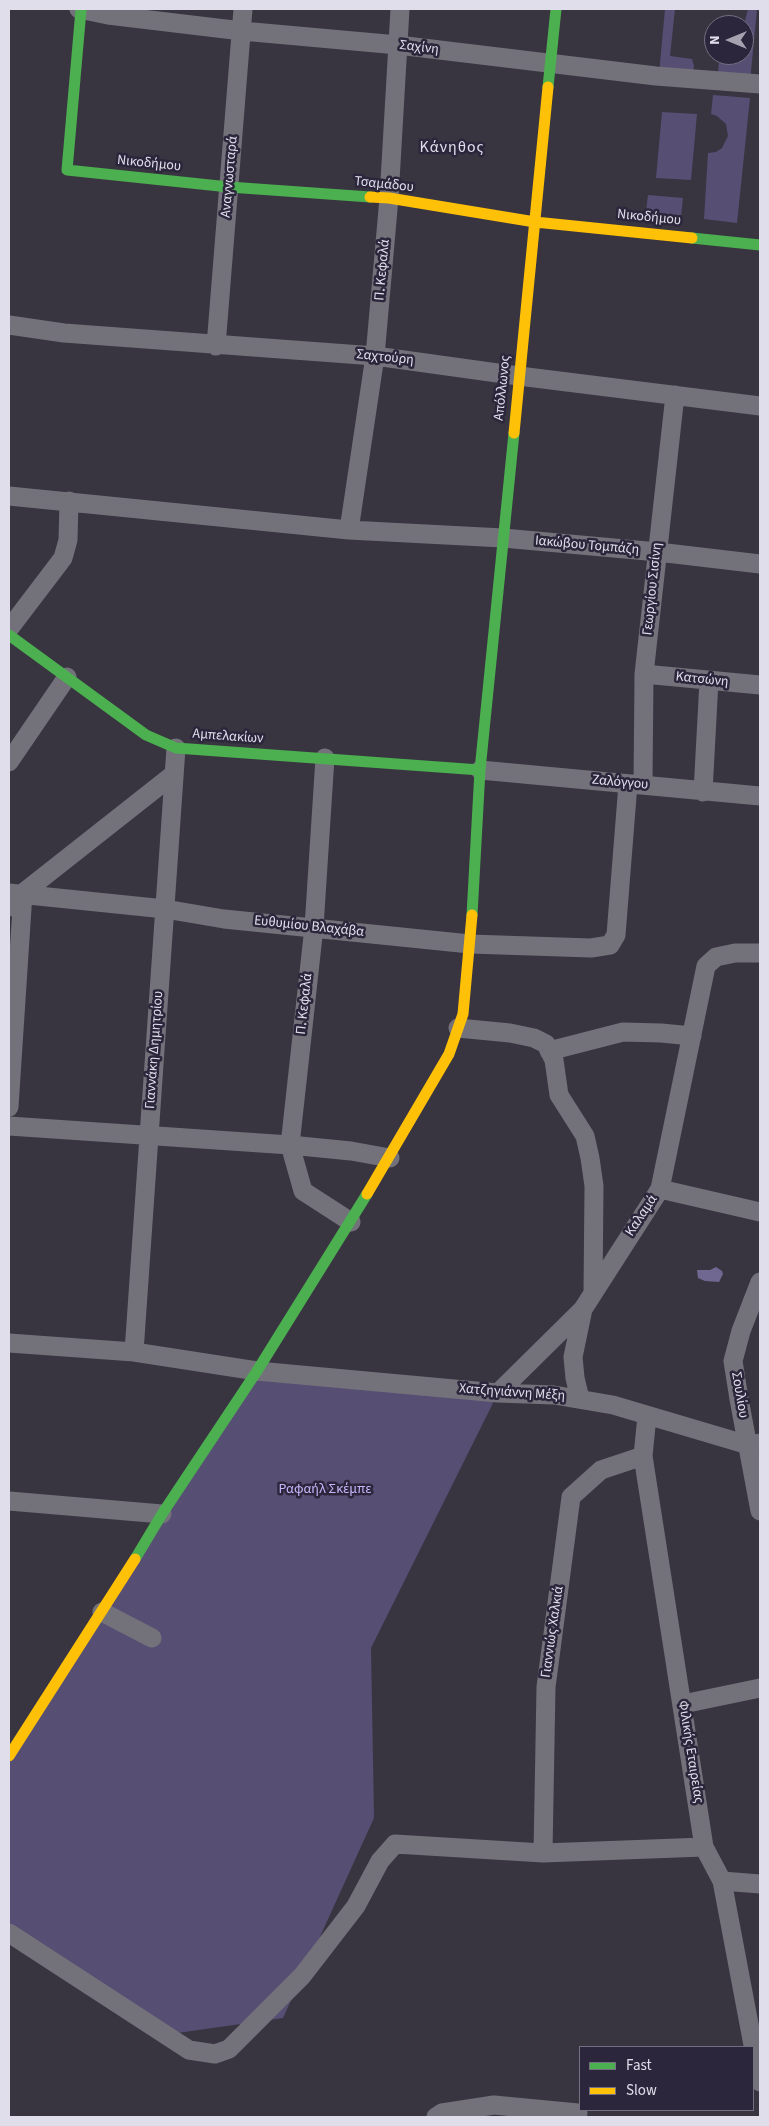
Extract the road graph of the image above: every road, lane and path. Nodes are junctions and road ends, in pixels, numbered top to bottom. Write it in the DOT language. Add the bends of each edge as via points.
graph roads {
  1 [pos="243,9"];
  2 [pos="400,9"];
  3 [pos="556,9"];
  4 [pos="80,10"];
  5 [pos="242,31"];
  6 [pos="398,45"];
  7 [pos="551,64"];
  8 [pos="759,83"];
  9 [pos="229,187"];
  10 [pos="389,198"];
  11 [pos="535,222"];
  12 [pos="760,245"];
  13 [pos="9,325"];
  14 [pos="216,346"];
  15 [pos="375,356"];
  16 [pos="519,376"];
  17 [pos="675,395"];
  18 [pos="760,406"];
  19 [pos="9,496"];
  20 [pos="69,501"];
  21 [pos="349,530"];
  22 [pos="503,538"];
  23 [pos="658,552"];
  24 [pos="760,564"];
  25 [pos="9,629"];
  26 [pos="9,635"];
  27 [pos="644,674"];
  28 [pos="67,678"];
  29 [pos="709,681"];
  30 [pos="760,685"];
  31 [pos="176,748"];
  32 [pos="325,758"];
  33 [pos="9,762"];
  34 [pos="480,770"];
  35 [pos="174,774"];
  36 [pos="636,784"];
  37 [pos="703,792"];
  38 [pos="760,796"];
  39 [pos="16,893"];
  40 [pos="9,907"];
  41 [pos="165,909"];
  42 [pos="314,927"];
  43 [pos="470,944"];
  44 [pos="610,945"];
  45 [pos="760,953"];
  46 [pos="458,1028"];
  47 [pos="692,1036"];
  48 [pos="549,1051"];
  49 [pos="9,1107"];
  50 [pos="9,1126"];
  51 [pos="149,1136"];
  52 [pos="290,1145"];
  53 [pos="390,1158"];
  54 [pos="660,1189"];
  55 [pos="760,1212"];
  56 [pos="351,1222"];
  57 [pos="760,1282"];
  58 [pos="593,1292"];
  59 [pos="583,1309"];
  60 [pos="9,1343"];
  61 [pos="134,1352"];
  62 [pos="257,1371"];
  63 [pos="498,1393"];
  64 [pos="580,1399"];
  65 [pos="647,1416"];
  66 [pos="754,1444"];
  67 [pos="643,1456"];
  68 [pos="9,1501"];
  69 [pos="760,1511"];
  70 [pos="162,1514"];
  71 [pos="102,1612"];
  72 [pos="152,1638"];
  73 [pos="760,1688"];
  74 [pos="683,1704"];
  75 [pos="11,1746"];
  76 [pos="704,1847"];
  77 [pos="543,1853"];
  78 [pos="722,1881"];
  79 [pos="760,1884"];
  80 [pos="9,1933"];
  81 [pos="753,2046"];
  82 [pos="754,2050"];
  83 [pos="760,2082"];
  84 [pos="579,2113"];
  85 [pos="436,2117"];
  1 -- 5 [label="street, Αναγνωσταρά"];
  2 -- 6 [label="street, Π. Κεφαλά"];
  3 -- 7 [label="street, Απόλλωνος"];
  4 -- 5 [label="street, Σαχίνη"];
  4 -- 9 [label="street, Νικοδήμου" via="67,170"];
  5 -- 6 [label="street, Σαχίνη"];
  5 -- 9 [label="street, Αναγνωσταρά"];
  6 -- 7 [label="street, Σαχίνη"];
  6 -- 10 [label="street, Π. Κεφαλά"];
  7 -- 8 [label="street, Σαχίνη" via="654,76"];
  7 -- 11 [label="street, Απόλλωνος"];
  9 -- 10 [label="street, Τσαμάδου"];
  9 -- 14 [label="street, Αναγνωσταρά"];
  10 -- 11 [label="street, Τσαμάδου"];
  10 -- 15 [label="street, Π. Κεφαλά"];
  11 -- 12 [label="street, Νικοδήμου"];
  11 -- 16 [label="street, Απόλλωνος"];
  13 -- 14 [label="street, Σαχτούρη" via="64,334"];
  14 -- 15 [label="street, Σαχτούρη"];
  15 -- 16 [label="street, Σαχτούρη"];
  15 -- 21 [label="street, Π. Κεφαλά"];
  16 -- 17 [label="street, Σαχτούρη"];
  16 -- 22 [label="street, Απόλλωνος"];
  17 -- 18 [label="street, Σαχτούρη"];
  17 -- 23 [label="street, Γεωργίου Σισίνη"];
  19 -- 20 [label="street, Ιακώβου Τομπάζη"];
  20 -- 21 [label="street, Ιακώβου Τομπάζη"];
  20 -- 25 [label="street" via="68,540 63,558"];
  21 -- 22 [label="street, Ιακώβου Τομπάζη"];
  22 -- 23 [label="street, Ιακώβου Τομπάζη"];
  22 -- 34 [label="street, Απόλλωνος"];
  23 -- 24 [label="street, Ιακώβου Τομπάζη"];
  23 -- 27 [label="street, Γεωργίου Σισίνη"];
  26 -- 28 [label="street, Αμπελακίων"];
  27 -- 29 [label="street, Κατσώνη"];
  27 -- 36 [label="street, Γεωργίου Σισίνη"];
  28 -- 31 [label="street, Αμπελακίων" via="146,735"];
  28 -- 33 [label="street"];
  29 -- 30 [label="street, Κατσώνη"];
  29 -- 37 [label="street"];
  31 -- 32 [label="street, Αμπελακίων"];
  31 -- 35 [label="street, Γιαννάκη Δημητρίου"];
  32 -- 34 [label="street, Αμπελακίων"];
  32 -- 42 [label="street, Π. Κεφαλά"];
  34 -- 36 [label="street, Ζαλόγγου"];
  34 -- 43 [label="street, Απόλλωνος"];
  35 -- 39 [label="street"];
  35 -- 41 [label="street, Γιαννάκη Δημητρίου"];
  36 -- 37 [label="street, Ζαλόγγου"];
  36 -- 44 [label="street, Γεωργίου Σισίνη" via="617,929"];
  37 -- 38 [label="street, Ζαλόγγου"];
  39 -- 40 [label="street"];
  39 -- 41 [label="street, Ευθυμίου Βλαχάβα"];
  39 -- 49 [label="street"];
  41 -- 42 [label="street, Ευθυμίου Βλαχάβα" via="224,919"];
  41 -- 51 [label="street, Γιαννάκη Δημητρίου"];
  42 -- 43 [label="street, Ευθυμίου Βλαχάβα"];
  42 -- 52 [label="street, Π. Κεφαλά"];
  43 -- 44 [label="street, Ευθυμίου Βλαχάβα" via="592,948"];
  43 -- 46 [label="street, Απόλλωνος" via="463,1014"];
  45 -- 47 [label="street, Καλαμά" via="716,957 706,966"];
  46 -- 48 [label="street" via="534,1038 546,1044"];
  46 -- 53 [label="street, Απόλλωνος" via="449,1054"];
  47 -- 48 [label="street" via="623,1032"];
  47 -- 54 [label="street, Καλαμά"];
  48 -- 58 [label="street" via="554,1060 559,1095 585,1136 590,1158 594,1186"];
  50 -- 51 [label="street"];
  51 -- 52 [label="street"];
  51 -- 61 [label="street, Γιαννάκη Δημητρίου"];
  52 -- 53 [label="street"];
  52 -- 56 [label="street, Π. Κεφαλά" via="303,1191"];
  53 -- 56 [label="street, Απόλλωνος"];
  54 -- 55 [label="street"];
  54 -- 58 [label="street, Καλαμά"];
  56 -- 62 [label="street, Απόλλωνος"];
  57 -- 66 [label="street, Σουλίου" via="733,1361"];
  58 -- 59 [label="street, Καλαμά"];
  59 -- 63 [label="street, Καλαμά"];
  59 -- 64 [label="street" via="573,1357"];
  60 -- 61 [label="street, Χατζηγιάννη Μέξη"];
  61 -- 62 [label="street, Χατζηγιάννη Μέξη"];
  62 -- 63 [label="street, Χατζηγιάννη Μέξη"];
  62 -- 70 [label="street, Απόλλωνος"];
  63 -- 64 [label="street, Χατζηγιάννη Μέξη"];
  64 -- 65 [label="street, Χατζηγιάννη Μέξη"];
  65 -- 66 [label="street, Χατζηγιάννη Μέξη"];
  65 -- 67 [label="street, Φιλικής Εταιρείας"];
  66 -- 69 [label="street, Σουλίου"];
  67 -- 74 [label="street, Φιλικής Εταιρείας"];
  67 -- 77 [label="street, Γιαννιώς Χαλκιά" via="602,1470 571,1497 546,1688"];
  68 -- 70 [label="street"];
  70 -- 71 [label="street, Απόλλωνος"];
  71 -- 72 [label="street"];
  71 -- 75 [label="street, Απόλλωνος"];
  73 -- 74 [label="street"];
  74 -- 76 [label="street, Φιλικής Εταιρείας"];
  76 -- 77 [label="street"];
  76 -- 78 [label="street, Φιλικής Εταιρείας"];
  77 -- 80 [label="street" via="395,1844 380,1861 356,1906 302,1976 229,2048 215,2054 189,2050"];
  78 -- 79 [label="street"];
  78 -- 81 [label="street, Φιλικής Εταιρείας"];
  82 -- 83 [label="street, Φιλικής Εταιρείας"];
  84 -- 85 [label="street" via="494,2105 442,2113"];
}
